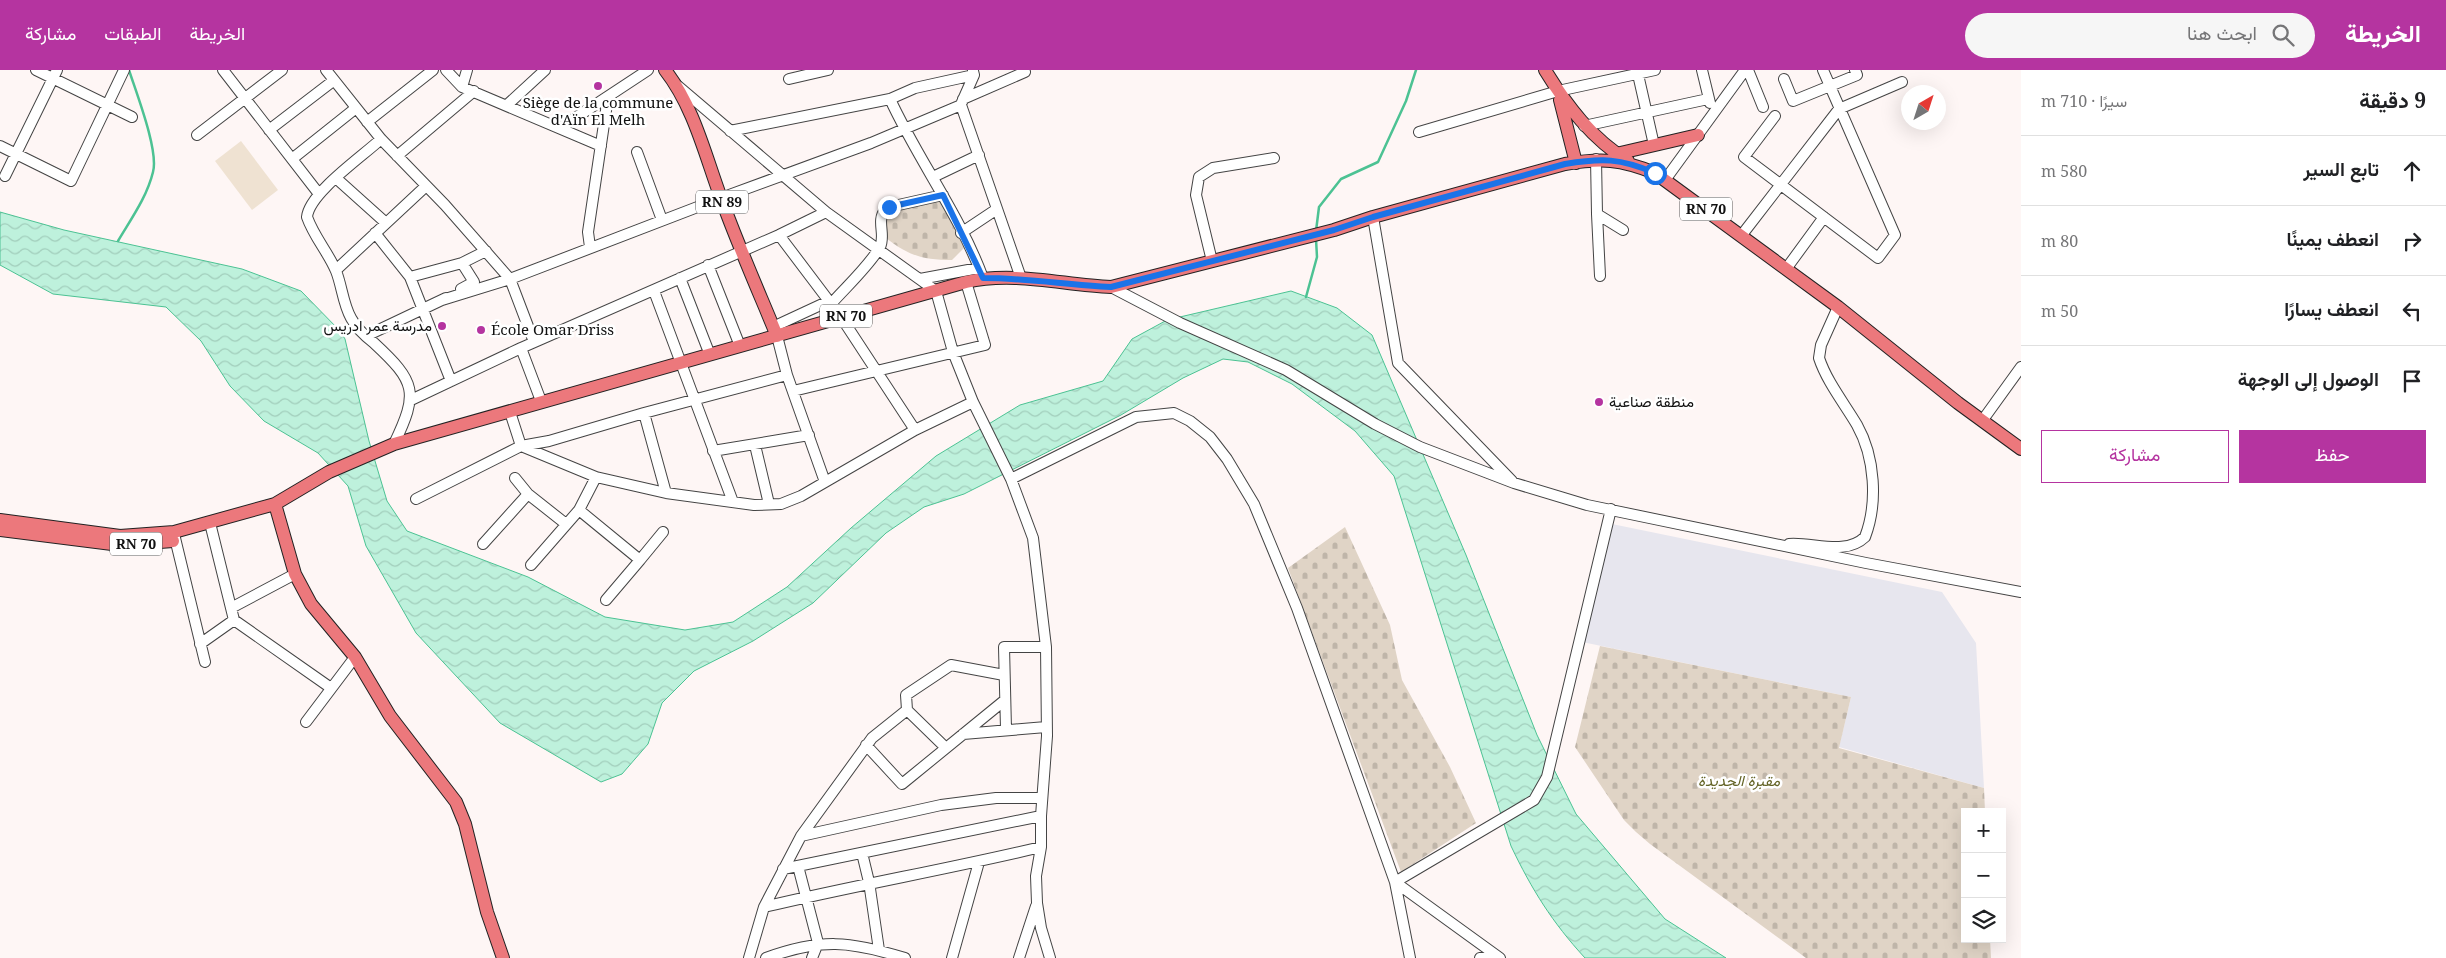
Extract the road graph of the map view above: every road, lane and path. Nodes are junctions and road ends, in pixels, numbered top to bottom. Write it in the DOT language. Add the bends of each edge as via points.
graph roads {
  1 [pos="36,70"];
  2 [pos="124,70"];
  3 [pos="223,70"];
  4 [pos="326,70"];
  5 [pos="433,70"];
  6 [pos="446,70"];
  7 [pos="467,70"];
  8 [pos="545,70"];
  9 [pos="648,70"];
  10 [pos="665,70"];
  11 [pos="828,70"];
  12 [pos="1545,70"];
  13 [pos="1655,70"];
  14 [pos="1702,70"];
  15 [pos="1747,70"];
  16 [pos="1823,70"];
  17 [pos="1855,70"];
  18 [pos="279,71"];
  19 [pos="973,72"];
  20 [pos="1025,72"];
  21 [pos="1637,72"];
  22 [pos="55,74"];
  23 [pos="789,79"];
  24 [pos="1784,79"];
  25 [pos="334,81"];
  26 [pos="1902,82"];
  27 [pos="675,84"];
  28 [pos="462,86"];
  29 [pos="1830,86"];
  30 [pos="474,91"];
  31 [pos="1558,92"];
  32 [pos="608,97"];
  33 [pos="244,98"];
  34 [pos="1708,98"];
  35 [pos="890,100"];
  36 [pos="962,102"];
  37 [pos="107,105"];
  38 [pos="507,105"];
  39 [pos="1763,107"];
  40 [pos="356,108"];
  41 [pos="1839,109"];
  42 [pos="1646,112"];
  43 [pos="1713,114"];
  44 [pos="1775,116"];
  45 [pos="132,117"];
  46 [pos="367,122"];
  47 [pos="1584,126"];
  48 [pos="560,128"];
  49 [pos="269,130"];
  50 [pos="904,130"];
  51 [pos="730,131"];
  52 [pos="1419,132"];
  53 [pos="197,135"];
  54 [pos="1698,135"];
  55 [pos="382,140"];
  56 [pos="1654,145"];
  57 [pos="0,146"];
  58 [pos="601,146"];
  59 [pos="637,152"];
  60 [pos="16,154"];
  61 [pos="1616,154"];
  62 [pos="979,155"];
  63 [pos="397,156"];
  64 [pos="1274,158"];
  65 [pos="292,159"];
  66 [pos="1596,159"];
  67 [pos="1576,162"];
  68 [pos="1631,163"];
  69 [pos="784,175"];
  70 [pos="6,176"];
  71 [pos="933,177"];
  72 [pos="337,179"];
  73 [pos="1665,180"];
  74 [pos="1781,185"];
  75 [pos="426,186"];
  76 [pos="319,194"];
  77 [pos="943,195"];
  78 [pos="720,198"];
  79 [pos="997,209"];
  80 [pos="826,212"];
  81 [pos="1597,214"];
  82 [pos="1373,217"];
  83 [pos="1824,217"];
  84 [pos="662,220"];
  85 [pos="386,223"];
  86 [pos="1623,230"];
  87 [pos="961,232"];
  88 [pos="375,233"];
  89 [pos="779,235"];
  90 [pos="1742,236"];
  91 [pos="590,247"];
  92 [pos="879,249"];
  93 [pos="486,251"];
  94 [pos="741,251"];
  95 [pos="1212,261"];
  96 [pos="462,263"];
  97 [pos="708,265"];
  98 [pos="1786,269"];
  99 [pos="336,270"];
  100 [pos="981,273"];
  101 [pos="1600,276"];
  102 [pos="410,277"];
  103 [pos="680,278"];
  104 [pos="1021,278"];
  105 [pos="510,279"];
  106 [pos="920,279"];
  107 [pos="966,282"];
  108 [pos="1111,287"];
  109 [pos="654,291"];
  110 [pos="936,292"];
  111 [pos="442,300"];
  112 [pos="830,302"];
  113 [pos="1838,307"];
  114 [pos="422,310"];
  115 [pos="841,317"];
  116 [pos="775,332"];
  117 [pos="366,336"];
  118 [pos="534,342"];
  119 [pos="740,346"];
  120 [pos="521,348"];
  121 [pos="953,352"];
  122 [pos="710,355"];
  123 [pos="680,364"];
  124 [pos="2021,367"];
  125 [pos="876,371"];
  126 [pos="787,375"];
  127 [pos="452,381"];
  128 [pos="793,391"];
  129 [pos="693,399"];
  130 [pos="411,400"];
  131 [pos="541,401"];
  132 [pos="973,402"];
  133 [pos="510,412"];
  134 [pos="644,413"];
  135 [pos="1982,420"];
  136 [pos="915,430"];
  137 [pos="808,436"];
  138 [pos="755,444"];
  139 [pos="392,445"];
  140 [pos="521,446"];
  141 [pos="2021,449"];
  142 [pos="713,452"];
  143 [pos="1010,476"];
  144 [pos="596,477"];
  145 [pos="514,478"];
  146 [pos="825,482"];
  147 [pos="1514,483"];
  148 [pos="666,493"];
  149 [pos="528,494"];
  150 [pos="416,499"];
  151 [pos="733,502"];
  152 [pos="769,504"];
  153 [pos="270,505"];
  154 [pos="1611,509"];
  155 [pos="579,510"];
  156 [pos="0,520"];
  157 [pos="566,524"];
  158 [pos="211,527"];
  159 [pos="0,530"];
  160 [pos="58,532"];
  161 [pos="663,532"];
  162 [pos="175,536"];
  163 [pos="483,544"];
  164 [pos="1775,545"];
  165 [pos="640,560"];
  166 [pos="531,565"];
  167 [pos="295,574"];
  168 [pos="2021,592"];
  169 [pos="606,600"];
  170 [pos="231,608"];
  171 [pos="234,620"];
  172 [pos="200,644"];
  173 [pos="1046,646"];
  174 [pos="355,657"];
  175 [pos="205,662"];
  176 [pos="1004,675"];
  177 [pos="330,688"];
  178 [pos="1005,700"];
  179 [pos="907,710"];
  180 [pos="306,722"];
  181 [pos="1046,728"];
  182 [pos="1006,729"];
  183 [pos="963,734"];
  184 [pos="866,746"];
  185 [pos="946,748"];
  186 [pos="1042,798"];
  187 [pos="1040,816"];
  188 [pos="800,836"];
  189 [pos="1041,847"];
  190 [pos="862,853"];
  191 [pos="979,862"];
  192 [pos="798,866"];
  193 [pos="783,870"];
  194 [pos="869,882"];
  195 [pos="1395,882"];
  196 [pos="806,897"];
  197 [pos="1037,902"];
  198 [pos="764,907"];
  199 [pos="818,943"];
  200 [pos="795,948"];
  201 [pos="881,953"];
  202 [pos="1497,957"];
  203 [pos="504,958"];
  204 [pos="749,958"];
  205 [pos="766,958"];
  206 [pos="784,958"];
  207 [pos="812,958"];
  208 [pos="905,958"];
  209 [pos="952,958"];
  210 [pos="1019,958"];
  211 [pos="1050,958"];
  212 [pos="1410,958"];
  213 [pos="1480,958"];
  1 -- 22 [label="street"];
  2 -- 37 [label="street"];
  3 -- 33 [label="street"];
  4 -- 25 [label="street"];
  5 -- 46 [label="street"];
  6 -- 28 [label="street"];
  7 -- 28 [label="street"];
  8 -- 38 [label="street"];
  9 -- 32 [label="street"];
  10 -- 27 [label="main road, RN 89"];
  11 -- 23 [label="street"];
  12 -- 31 [label="main road"];
  13 -- 21 [label="street"];
  14 -- 34 [label="street"];
  15 -- 39 [label="street"];
  15 -- 43 [label="street"];
  16 -- 29 [label="street"];
  17 -- 29 [label="street" via="1857,75"];
  18 -- 33 [label="street"];
  19 -- 35 [label="street" via="915,88"];
  19 -- 36 [label="street"];
  20 -- 36 [label="street"];
  21 -- 31 [label="street"];
  21 -- 42 [label="street"];
  22 -- 37 [label="street"];
  22 -- 60 [label="street"];
  24 -- 29 [label="street" via="1793,101"];
  25 -- 40 [label="street"];
  25 -- 49 [label="street"];
  26 -- 41 [label="street"];
  27 -- 51 [label="street"];
  27 -- 78 [label="main road, RN 89" via="691,114"];
  28 -- 30 [label="street"];
  29 -- 41 [label="street"];
  30 -- 38 [label="street"];
  30 -- 63 [label="street"];
  31 -- 47 [label="main road"];
  31 -- 52 [label="street"];
  31 -- 67 [label="main road"];
  32 -- 48 [label="street"];
  32 -- 58 [label="street"];
  33 -- 49 [label="street"];
  33 -- 53 [label="street"];
  34 -- 42 [label="street"];
  34 -- 43 [label="street"];
  35 -- 50 [label="street"];
  35 -- 51 [label="street"];
  36 -- 50 [label="street"];
  36 -- 62 [label="street"];
  37 -- 45 [label="street"];
  37 -- 60 [label="street" via="71,181"];
  38 -- 48 [label="street"];
  40 -- 46 [label="street"];
  40 -- 65 [label="street"];
  41 -- 74 [label="street"];
  41 -- 83 [label="street" via="1895,235 1878,258"];
  42 -- 47 [label="street"];
  42 -- 56 [label="street"];
  43 -- 54 [label="street"];
  44 -- 74 [label="street" via="1744,157"];
  46 -- 55 [label="street"];
  47 -- 61 [label="main road"];
  48 -- 58 [label="street"];
  49 -- 65 [label="street"];
  50 -- 69 [label="street"];
  50 -- 71 [label="street"];
  51 -- 69 [label="street"];
  54 -- 56 [label="main road"];
  54 -- 73 [label="street"];
  55 -- 63 [label="street"];
  55 -- 72 [label="street"];
  56 -- 61 [label="main road"];
  57 -- 60 [label="street"];
  58 -- 91 [label="street" via="588,232"];
  59 -- 84 [label="street"];
  60 -- 70 [label="street"];
  61 -- 68 [label="main road"];
  62 -- 71 [label="street"];
  62 -- 79 [label="street"];
  63 -- 75 [label="street"];
  64 -- 95 [label="street" via="1214,168 1198,177 1196,195"];
  65 -- 76 [label="street"];
  66 -- 67 [label="main road, RN 70"];
  66 -- 68 [label="main road, RN 70"];
  66 -- 81 [label="street"];
  67 -- 82 [label="main road, RN 70"];
  68 -- 73 [label="main road, RN 70"];
  69 -- 78 [label="street"];
  69 -- 80 [label="street"];
  71 -- 77 [label="street"];
  72 -- 76 [label="street"];
  72 -- 85 [label="street"];
  73 -- 90 [label="main road, RN 70"];
  74 -- 83 [label="street"];
  74 -- 90 [label="street"];
  75 -- 85 [label="street"];
  75 -- 93 [label="street"];
  76 -- 99 [label="street" via="308,208 307,217"];
  77 -- 87 [label="street"];
  77 -- 92 [label="street" via="885,210 881,219 883,237"];
  78 -- 84 [label="street"];
  78 -- 94 [label="main road, RN 89"];
  79 -- 87 [label="street"];
  79 -- 104 [label="street"];
  80 -- 89 [label="street"];
  80 -- 92 [label="street"];
  81 -- 86 [label="street"];
  81 -- 101 [label="street"];
  82 -- 95 [label="main road, RN 70"];
  82 -- 147 [label="street" via="1398,363"];
  83 -- 98 [label="street"];
  84 -- 91 [label="street"];
  85 -- 88 [label="street"];
  87 -- 100 [label="street"];
  88 -- 99 [label="street"];
  88 -- 102 [label="street"];
  89 -- 94 [label="street"];
  89 -- 112 [label="street"];
  90 -- 98 [label="main road, RN 70"];
  91 -- 105 [label="street"];
  92 -- 106 [label="street"];
  92 -- 112 [label="street"];
  93 -- 96 [label="street"];
  93 -- 105 [label="street"];
  94 -- 97 [label="street"];
  94 -- 116 [label="main road, RN 89"];
  95 -- 108 [label="main road, RN 70"];
  96 -- 102 [label="street"];
  96 -- 111 [label="street" via="474,282"];
  97 -- 103 [label="street"];
  97 -- 119 [label="street"];
  98 -- 113 [label="main road, RN 70"];
  99 -- 117 [label="street" via="350,318"];
  100 -- 104 [label="main road, RN 70"];
  100 -- 106 [label="street"];
  100 -- 107 [label="main road, RN 70"];
  102 -- 114 [label="street"];
  103 -- 109 [label="street"];
  103 -- 122 [label="street"];
  104 -- 108 [label="main road, RN 70"];
  105 -- 111 [label="street"];
  105 -- 118 [label="street"];
  106 -- 110 [label="street"];
  107 -- 110 [label="main road, RN 70"];
  107 -- 121 [label="street" via="985,345"];
  108 -- 147 [label="street" via="1286,370 1420,447"];
  109 -- 118 [label="street"];
  109 -- 123 [label="street"];
  110 -- 115 [label="main road, RN 70"];
  110 -- 121 [label="street"];
  111 -- 114 [label="street"];
  112 -- 115 [label="street"];
  112 -- 116 [label="street"];
  113 -- 135 [label="main road, RN 70"];
  113 -- 164 [label="street" via="1821,345 1819,358 1864,438 1873,487 1868,530 1865,537 1849,547 1807,543"];
  114 -- 117 [label="street"];
  114 -- 127 [label="street"];
  115 -- 116 [label="main road, RN 70"];
  115 -- 125 [label="street"];
  116 -- 119 [label="main road, RN 70"];
  116 -- 126 [label="street"];
  117 -- 130 [label="street" via="404,374 410,386"];
  118 -- 120 [label="street"];
  119 -- 122 [label="main road, RN 70"];
  120 -- 127 [label="street"];
  120 -- 131 [label="street"];
  121 -- 125 [label="street"];
  121 -- 132 [label="street"];
  122 -- 123 [label="main road, RN 70"];
  123 -- 129 [label="street"];
  123 -- 131 [label="main road, RN 70"];
  124 -- 135 [label="street"];
  125 -- 128 [label="street"];
  125 -- 136 [label="street"];
  126 -- 128 [label="street"];
  126 -- 129 [label="street"];
  127 -- 130 [label="street"];
  128 -- 137 [label="street"];
  129 -- 134 [label="street"];
  129 -- 142 [label="street"];
  130 -- 139 [label="street" via="405,421"];
  131 -- 133 [label="main road, RN 70"];
  132 -- 136 [label="street"];
  132 -- 143 [label="street"];
  133 -- 139 [label="main road, RN 70"];
  133 -- 140 [label="street"];
  134 -- 140 [label="street" via="550,442"];
  134 -- 148 [label="street"];
  135 -- 141 [label="main road, RN 70"];
  136 -- 146 [label="street"];
  137 -- 138 [label="street"];
  137 -- 146 [label="street"];
  138 -- 142 [label="street"];
  138 -- 152 [label="street"];
  139 -- 153 [label="main road, RN 70" via="329,472"];
  140 -- 144 [label="street"];
  140 -- 150 [label="street"];
  142 -- 151 [label="street"];
  143 -- 173 [label="street" via="1033,538"];
  143 -- 195 [label="street" via="1136,417 1174,413 1210,437 1227,459 1257,512 1297,608"];
  144 -- 148 [label="street"];
  144 -- 155 [label="street"];
  145 -- 149 [label="street"];
  146 -- 152 [label="street" via="781,504"];
  147 -- 154 [label="street"];
  148 -- 151 [label="street"];
  149 -- 157 [label="street"];
  149 -- 163 [label="street"];
  151 -- 152 [label="street"];
  153 -- 158 [label="main road, RN 70"];
  153 -- 167 [label="main road"];
  154 -- 164 [label="street"];
  154 -- 195 [label="street" via="1546,778 1534,800"];
  155 -- 157 [label="street"];
  155 -- 165 [label="street"];
  156 -- 160 [label="main road, RN 70"];
  157 -- 166 [label="street"];
  158 -- 162 [label="main road, RN 70"];
  158 -- 170 [label="street"];
  159 -- 160 [label="main road, RN 70"];
  160 -- 162 [label="main road, RN 70" via="120,540"];
  161 -- 165 [label="street"];
  162 -- 172 [label="street"];
  164 -- 168 [label="street"];
  165 -- 169 [label="street"];
  167 -- 170 [label="street"];
  167 -- 174 [label="main road" via="311,604"];
  170 -- 171 [label="street"];
  171 -- 172 [label="street"];
  171 -- 177 [label="street"];
  172 -- 175 [label="street"];
  173 -- 176 [label="street" via="1004,647"];
  173 -- 181 [label="street"];
  174 -- 177 [label="street"];
  174 -- 203 [label="main road" via="390,716 456,802 487,912"];
  176 -- 178 [label="street"];
  176 -- 179 [label="street" via="951,665 906,695"];
  177 -- 180 [label="street"];
  178 -- 182 [label="street"];
  178 -- 183 [label="street"];
  179 -- 184 [label="street"];
  179 -- 185 [label="street"];
  181 -- 182 [label="street"];
  181 -- 186 [label="street"];
  182 -- 183 [label="street"];
  183 -- 185 [label="street"];
  184 -- 185 [label="street" via="902,784"];
  184 -- 188 [label="street"];
  186 -- 187 [label="street"];
  186 -- 188 [label="street" via="996,798 941,804"];
  187 -- 189 [label="street"];
  187 -- 190 [label="street"];
  188 -- 193 [label="street"];
  189 -- 191 [label="street"];
  189 -- 197 [label="street" via="1036,876"];
  190 -- 192 [label="street"];
  190 -- 194 [label="street"];
  191 -- 194 [label="street"];
  191 -- 209 [label="street"];
  192 -- 193 [label="street"];
  192 -- 196 [label="street"];
  193 -- 198 [label="street"];
  194 -- 196 [label="street"];
  194 -- 201 [label="street"];
  195 -- 202 [label="street"];
  195 -- 212 [label="street"];
  196 -- 198 [label="street"];
  196 -- 199 [label="street"];
  197 -- 210 [label="street"];
  197 -- 211 [label="street"];
  198 -- 204 [label="street"];
  199 -- 200 [label="street"];
  199 -- 201 [label="street" via="838,942"];
  199 -- 207 [label="street"];
  200 -- 205 [label="street"];
  200 -- 206 [label="street"];
  201 -- 208 [label="street"];
  202 -- 213 [label="street"];
}
